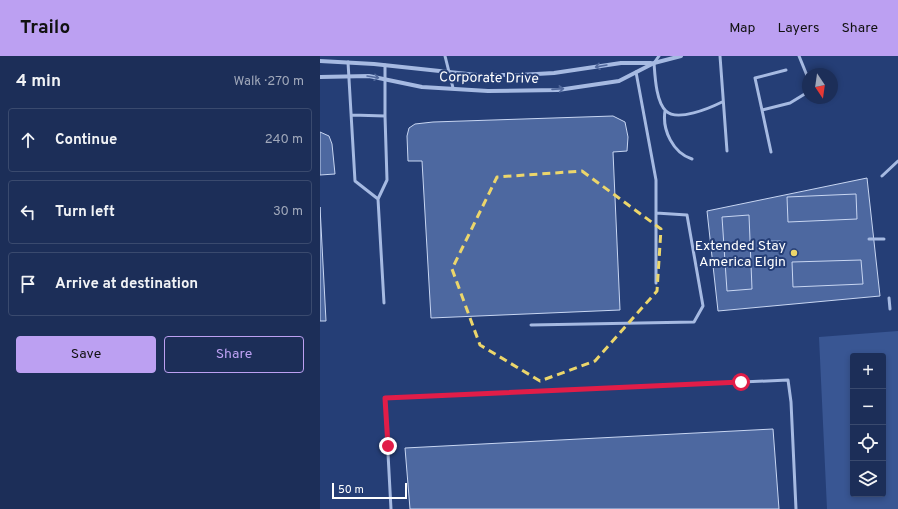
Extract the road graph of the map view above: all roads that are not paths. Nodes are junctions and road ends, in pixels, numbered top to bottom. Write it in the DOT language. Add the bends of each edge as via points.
graph roads {
  1 [pos="445,56"];
  2 [pos="659,56"];
  3 [pos="681,56"];
  4 [pos="720,56"];
  5 [pos="799,56"];
  6 [pos="320,61"];
  7 [pos="348,62"];
  8 [pos="654,63"];
  9 [pos="385,65"];
  10 [pos="804,68"];
  11 [pos="786,70"];
  12 [pos="449,72"];
  13 [pos="636,72"];
  14 [pos="350,76"];
  15 [pos="320,77"];
  16 [pos="385,79"];
  17 [pos="453,88"];
  18 [pos="802,96"];
  19 [pos="722,102"];
  20 [pos="664,110"];
  21 [pos="762,110"];
  22 [pos="352,115"];
  23 [pos="384,116"];
  24 [pos="727,151"];
  25 [pos="771,152"];
  26 [pos="692,159"];
  27 [pos="898,161"];
  28 [pos="882,176"];
  29 [pos="378,199"];
  30 [pos="656,212"];
  31 [pos="869,239"];
  32 [pos="884,239"];
  33 [pos="768,242"];
  34 [pos="780,242"];
  35 [pos="656,283"];
  36 [pos="889,298"];
  37 [pos="384,303"];
  38 [pos="890,309"];
  39 [pos="530,325"];
  40 [pos="391,509"];
  41 [pos="796,509"];
  1 -- 12 [label="lane"];
  2 -- 8 [label="lane"];
  3 -- 8 [label="street, Corporate Drive"];
  4 -- 19 [label="lane"];
  5 -- 10 [label="lane"];
  6 -- 7 [label="street, Corporate Drive"];
  7 -- 9 [label="street, Corporate Drive"];
  7 -- 14 [label="lane"];
  8 -- 12 [label="street, Corporate Drive, one-way" via="620,63 519,75"];
  8 -- 13 [label="street, Corporate Drive"];
  8 -- 20 [label="lane" via="655,83"];
  9 -- 12 [label="street, Corporate Drive"];
  9 -- 16 [label="lane"];
  11 -- 21 [label="lane" via="755,78"];
  12 -- 17 [label="lane"];
  17 -- 13 [label="street, Corporate Drive, one-way" via="558,90 619,81"];
  13 -- 30 [label="lane" via="656,180"];
  14 -- 15 [label="street, Corporate Drive"];
  14 -- 16 [label="street, Corporate Drive, one-way"];
  14 -- 22 [label="lane"];
  16 -- 17 [label="street, Corporate Drive" via="422,87"];
  16 -- 23 [label="lane"];
  18 -- 21 [label="lane" via="790,103"];
  19 -- 20 [label="lane" via="709,109 682,115 671,115"];
  19 -- 24 [label="lane"];
  20 -- 26 [label="lane" via="663,119 672,146 685,157"];
  21 -- 25 [label="lane"];
  22 -- 23 [label="lane"];
  22 -- 29 [label="lane" via="355,180"];
  23 -- 29 [label="lane" via="387,180"];
  27 -- 28 [label="lane"];
  29 -- 37 [label="lane"];
  30 -- 35 [label="lane"];
  30 -- 39 [label="lane" via="687,215 703,306 694,322"];
  31 -- 32 [label="lane"];
  33 -- 34 [label="lane"];
  36 -- 38 [label="lane"];
  40 -- 41 [label="lane" via="385,398 788,380"];
}
